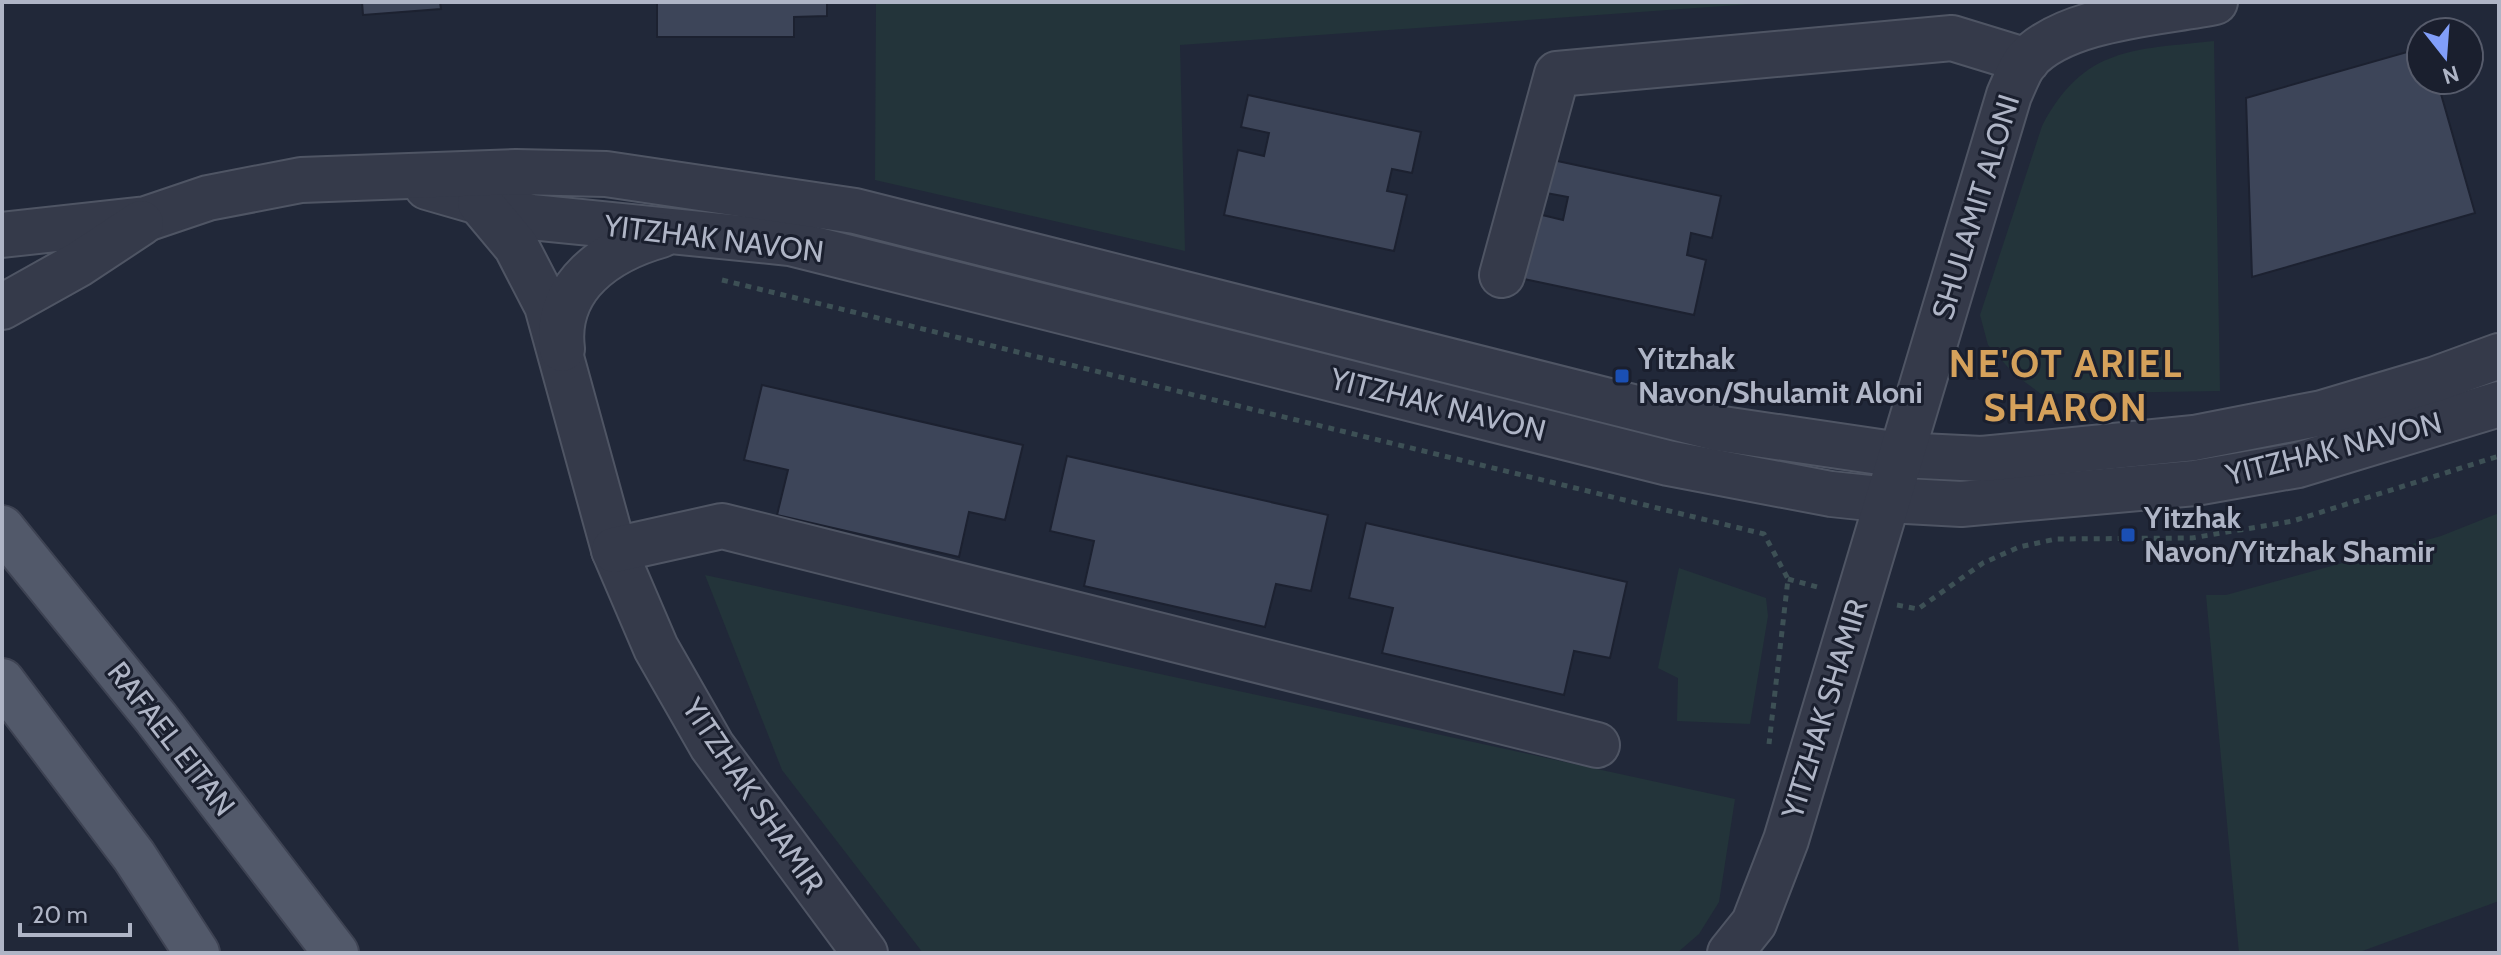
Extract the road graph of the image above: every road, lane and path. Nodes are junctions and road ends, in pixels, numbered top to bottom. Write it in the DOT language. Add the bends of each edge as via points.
graph roads {
  1 [pos="2215,2"];
  2 [pos="2027,61"];
  3 [pos="381,178"];
  4 [pos="480,203"];
  5 [pos="146,219"];
  6 [pos="675,231"];
  7 [pos="2,235"];
  8 [pos="1502,275"];
  9 [pos="709,276"];
  10 [pos="2,307"];
  11 [pos="2499,356"];
  12 [pos="563,359"];
  13 [pos="2499,404"];
  14 [pos="1900,455"];
  15 [pos="2499,456"];
  16 [pos="1888,500"];
  17 [pos="2,528"];
  18 [pos="614,550"];
  19 [pos="1788,579"];
  20 [pos="1858,598"];
  21 [pos="2,681"];
  22 [pos="1597,745"];
  23 [pos="1768,750"];
  24 [pos="197,953"];
  25 [pos="336,953"];
  26 [pos="865,953"];
  27 [pos="1730,953"];
  1 -- 2 [label="street, SHULAMIT ALONI" via="2085,28"];
  2 -- 8 [label="street" via="1952,38 1557,74"];
  2 -- 14 [label="street, SHULAMIT ALONI" via="2009,95"];
  3 -- 4 [label="street, YITZHAK NAVON"];
  3 -- 5 [label="street, YITZHAK NAVON" via="255,186"];
  3 -- 14 [label="street, YITZHAK NAVON" via="606,174 855,211 1716,428"];
  4 -- 6 [label="street, YITZHAK NAVON" via="531,217"];
  4 -- 12 [label="street, YITZHAK SHAMIR" via="533,275"];
  5 -- 7 [label="street, YITZHAK NAVON"];
  5 -- 10 [label="street, YITZHAK NAVON"];
  6 -- 12 [label="street, YITZHAK SHAMIR" via="643,240 587,272 567,307"];
  6 -- 16 [label="street, YITZHAK NAVON" via="790,243 1668,463"];
  9 -- 19 [label="path" via="1739,526 1764,534"];
  11 -- 14 [label="street, YITZHAK NAVON" via="2322,413 2194,438 1982,459"];
  12 -- 18 [label="street, YITZHAK SHAMIR"];
  13 -- 16 [label="street, YITZHAK NAVON" via="2298,465 2195,483 1961,504"];
  14 -- 16 [label="street, YITZHAK SHAMIR"];
  15 -- 20 [label="path" via="2293,521 2192,538 2056,539 2019,547 1983,563 1918,609"];
  16 -- 20 [label="street, YITZHAK SHAMIR"];
  17 -- 25 [label="main road, RAFAEL EITAN"];
  18 -- 22 [label="street" via="722,526"];
  18 -- 26 [label="street, YITZHAK SHAMIR" via="656,648 712,746"];
  19 -- 20 [label="path"];
  19 -- 23 [label="path"];
  20 -- 27 [label="street, YITZHAK SHAMIR" via="1786,840 1754,923"];
  21 -- 24 [label="main road" via="134,856"];
}
